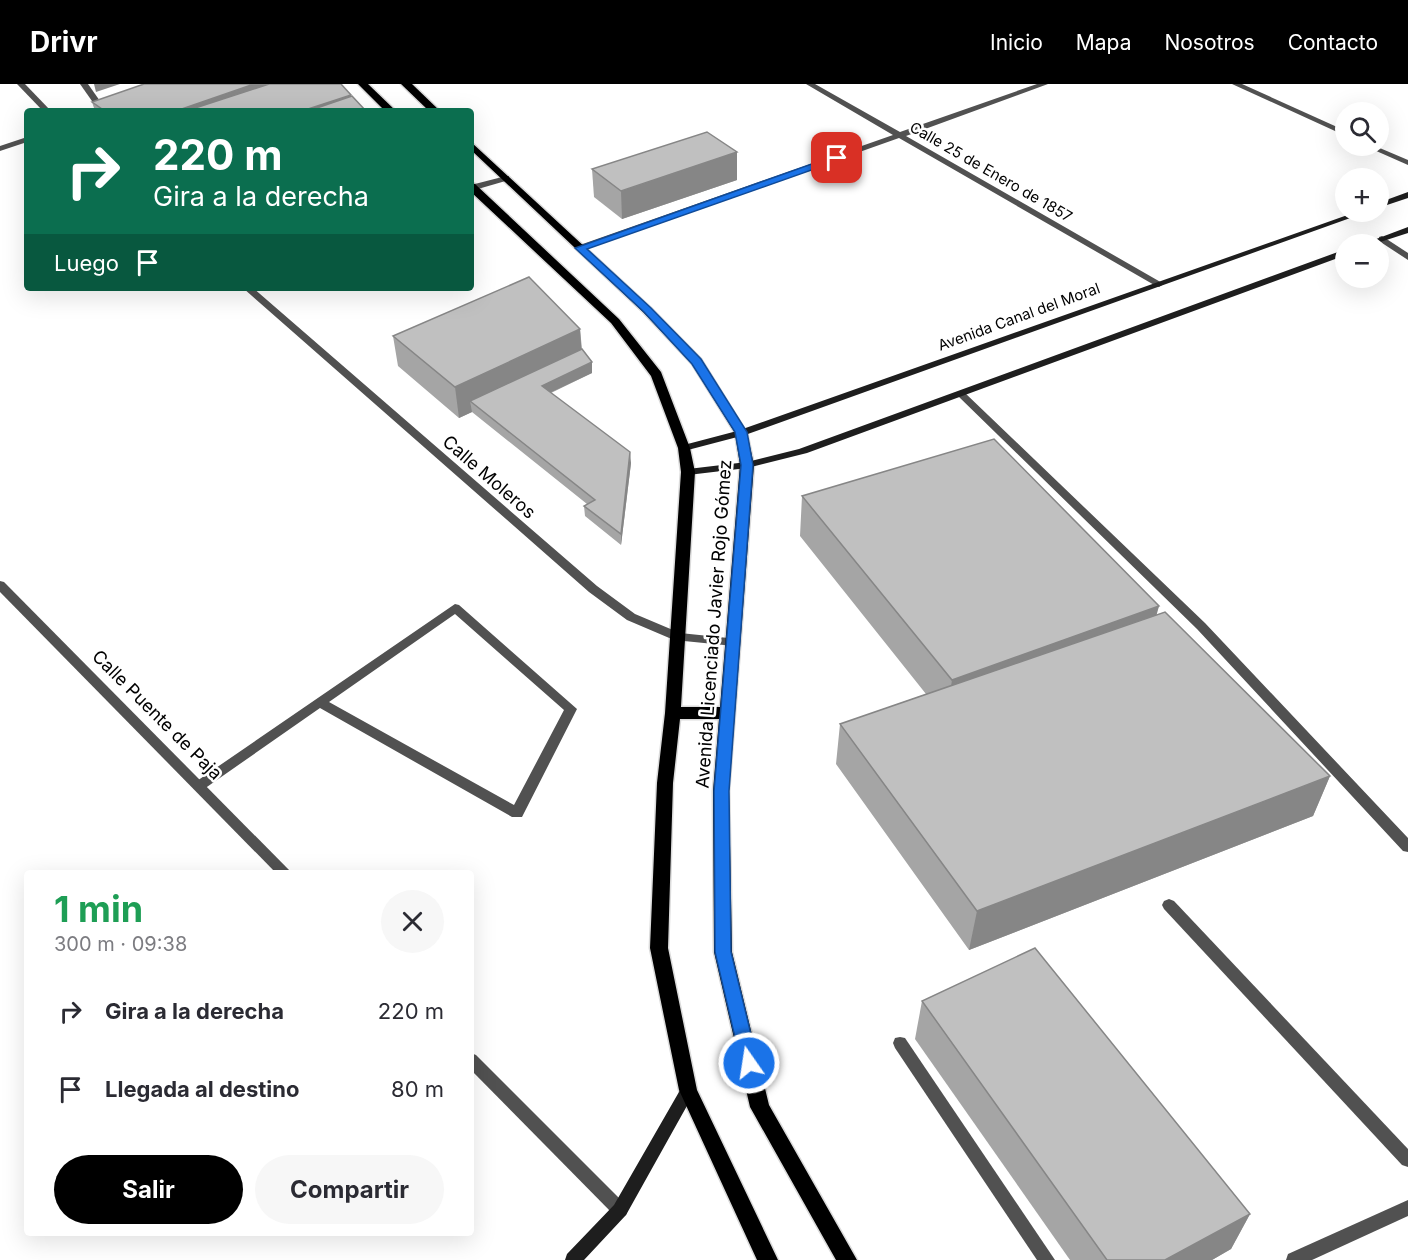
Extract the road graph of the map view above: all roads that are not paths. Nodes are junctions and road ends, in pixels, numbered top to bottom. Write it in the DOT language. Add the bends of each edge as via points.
graph roads {
  1 [pos="21,84"];
  2 [pos="84,84"];
  3 [pos="363,84"];
  4 [pos="406,84"];
  5 [pos="810,84"];
  6 [pos="1044,84"];
  7 [pos="1236,84"];
  8 [pos="44,108"];
  9 [pos="101,108"];
  10 [pos="388,108"];
  11 [pos="432,108"];
  12 [pos="1335,130"];
  13 [pos="901,136"];
  14 [pos="24,140"];
  15 [pos="474,148"];
  16 [pos="0,149"];
  17 [pos="1389,155"];
  18 [pos="1408,164"];
  19 [pos="506,178"];
  20 [pos="474,186"];
  21 [pos="474,189"];
  22 [pos="1408,195"];
  23 [pos="1389,202"];
  24 [pos="1335,222"];
  25 [pos="1408,230"];
  26 [pos="1389,237"];
  27 [pos="1389,244"];
  28 [pos="580,248"];
  29 [pos="1335,256"];
  30 [pos="1408,257"];
  31 [pos="1159,284"];
  32 [pos="251,291"];
  33 [pos="961,394"];
  34 [pos="741,432"];
  35 [pos="684,448"];
  36 [pos="747,465"];
  37 [pos="688,472"];
  38 [pos="0,585"];
  39 [pos="678,637"];
  40 [pos="734,642"];
  41 [pos="320,702"];
  42 [pos="673,713"];
  43 [pos="728,713"];
  44 [pos="199,786"];
  45 [pos="1408,846"];
  46 [pos="282,870"];
  47 [pos="1168,904"];
  48 [pos="900,1043"];
  49 [pos="474,1063"];
  50 [pos="688,1090"];
  51 [pos="1408,1160"];
  52 [pos="1408,1208"];
  53 [pos="620,1210"];
  54 [pos="573,1260"];
  55 [pos="768,1260"];
  56 [pos="848,1260"];
  57 [pos="1047,1260"];
  58 [pos="1294,1260"];
  1 -- 8 [label="street"];
  2 -- 9 [label="street"];
  3 -- 10 [label="main road"];
  4 -- 11 [label="main road"];
  5 -- 13 [label="street, Calle 25 de Enero de 1857"];
  6 -- 13 [label="street"];
  7 -- 12 [label="street"];
  13 -- 28 [label="street"];
  13 -- 31 [label="street, Calle 25 de Enero de 1857"];
  14 -- 16 [label="street"];
  15 -- 19 [label="main road, Avenida Licenciado Javier Rojo Gómez"];
  17 -- 18 [label="street"];
  19 -- 20 [label="street"];
  19 -- 28 [label="main road, Avenida Licenciado Javier Rojo Gómez"];
  21 -- 35 [label="main road, Avenida Licenciado Javier Rojo Gómez" via="622,330 657,375"];
  22 -- 23 [label="main road"];
  24 -- 31 [label="main road, Avenida Canal del Moral"];
  25 -- 26 [label="main road"];
  27 -- 30 [label="street"];
  28 -- 34 [label="main road, Avenida Licenciado Javier Rojo Gómez" via="697,362"];
  29 -- 33 [label="main road"];
  31 -- 34 [label="main road, Avenida Canal del Moral"];
  32 -- 39 [label="street, Calle Moleros" via="592,590 631,616"];
  33 -- 36 [label="main road" via="803,450"];
  33 -- 45 [label="street" via="1202,626"];
  34 -- 35 [label="main road, Avenida Canal del Moral"];
  34 -- 36 [label="main road, Avenida Licenciado Javier Rojo Gómez"];
  35 -- 37 [label="main road, Avenida Licenciado Javier Rojo Gómez"];
  36 -- 37 [label="main road"];
  36 -- 40 [label="main road, Avenida Licenciado Javier Rojo Gómez"];
  37 -- 39 [label="main road, Avenida Licenciado Javier Rojo Gómez"];
  38 -- 44 [label="street, Calle Puente de Paja"];
  39 -- 40 [label="street, Calle Moleros"];
  39 -- 42 [label="main road, Avenida Licenciado Javier Rojo Gómez"];
  40 -- 43 [label="main road, Avenida Licenciado Javier Rojo Gómez"];
  41 -- 41 [label="street" via="455,608 571,709 516,813"];
  41 -- 44 [label="street"];
  42 -- 43 [label="main road"];
  42 -- 50 [label="main road, Avenida Licenciado Javier Rojo Gómez" via="659,948"];
  43 -- 56 [label="main road, Avenida Licenciado Javier Rojo Gómez" via="722,791 723,952 760,1107"];
  44 -- 46 [label="street, Calle Puente de Paja"];
  47 -- 51 [label="street"];
  48 -- 57 [label="street"];
  49 -- 53 [label="street"];
  50 -- 53 [label="main road"];
  50 -- 55 [label="main road, Avenida Licenciado Javier Rojo Gómez"];
  52 -- 58 [label="street"];
  53 -- 54 [label="main road"];
}
